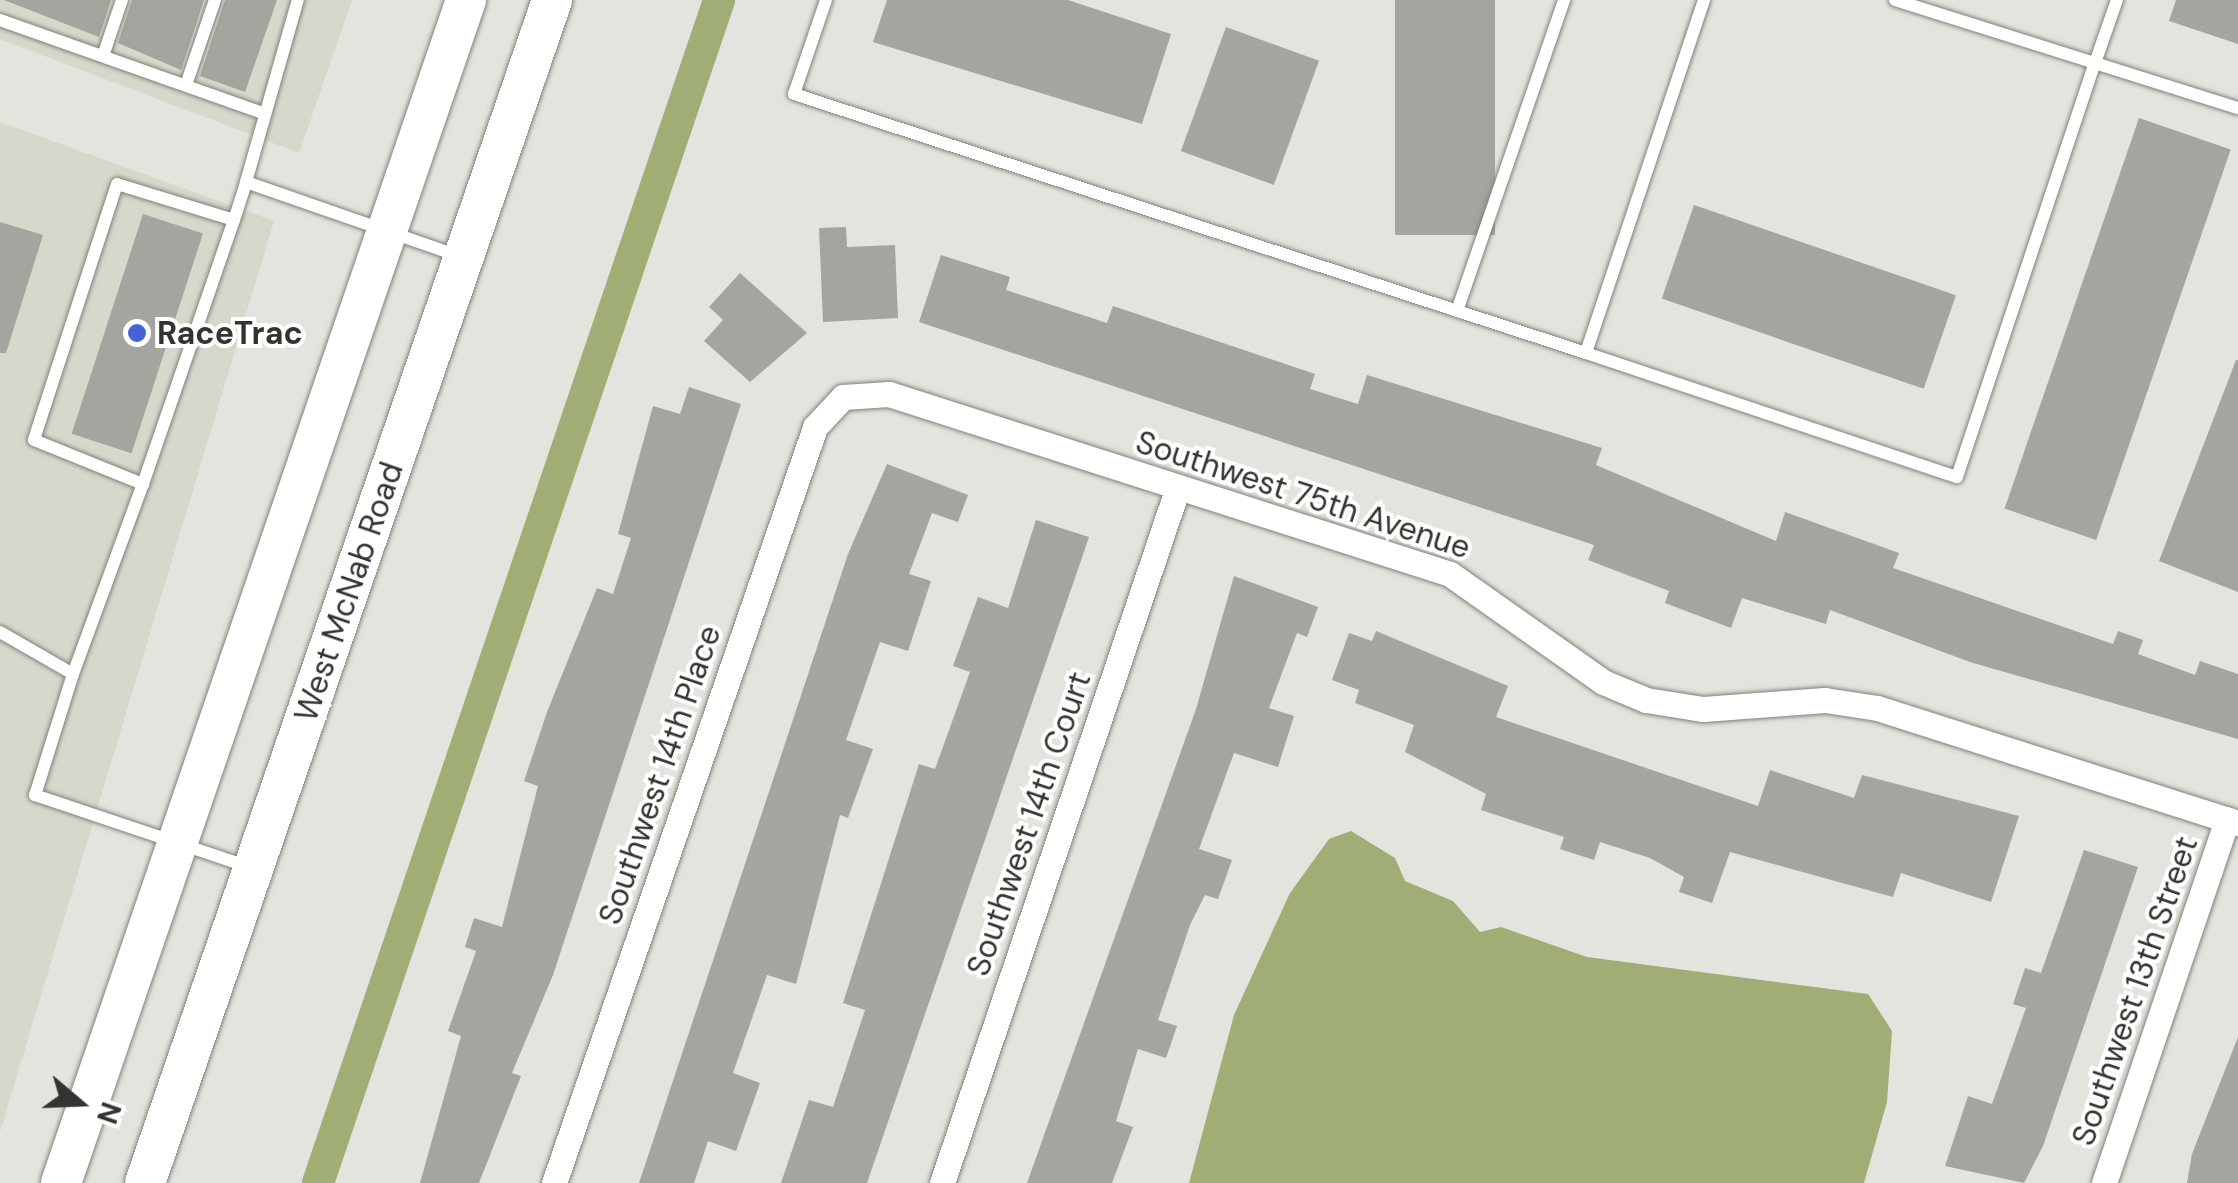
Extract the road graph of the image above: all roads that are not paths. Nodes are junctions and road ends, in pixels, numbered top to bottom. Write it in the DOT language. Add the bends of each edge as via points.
graph roads {
  1 [pos="122,0"];
  2 [pos="215,0"];
  3 [pos="298,0"];
  4 [pos="466,0"];
  5 [pos="552,0"];
  6 [pos="826,0"];
  7 [pos="1564,0"];
  8 [pos="1704,0"];
  9 [pos="1896,0"];
  10 [pos="2116,0"];
  11 [pos="0,20"];
  12 [pos="104,56"];
  13 [pos="2095,63"];
  14 [pos="186,85"];
  15 [pos="2238,108"];
  16 [pos="263,113"];
  17 [pos="246,182"];
  18 [pos="234,220"];
  19 [pos="388,228"];
  20 [pos="463,258"];
  21 [pos="1457,311"];
  22 [pos="1586,353"];
  23 [pos="843,397"];
  24 [pos="142,484"];
  25 [pos="1178,487"];
  26 [pos="0,632"];
  27 [pos="74,674"];
  28 [pos="2232,821"];
  29 [pos="177,844"];
  30 [pos="253,868"];
  31 [pos="61,1183"];
  32 [pos="146,1183"];
  33 [pos="554,1183"];
  34 [pos="942,1183"];
  35 [pos="2104,1183"];
  1 -- 12 [label="lane"];
  2 -- 14 [label="lane"];
  3 -- 16 [label="lane"];
  4 -- 19 [label="main road"];
  5 -- 20 [label="main road, West McNab Road"];
  6 -- 21 [label="lane" via="794,94"];
  7 -- 21 [label="lane"];
  8 -- 22 [label="lane"];
  9 -- 13 [label="lane"];
  10 -- 13 [label="lane"];
  11 -- 12 [label="lane"];
  12 -- 14 [label="lane"];
  13 -- 15 [label="lane"];
  13 -- 22 [label="lane" via="1957,477"];
  14 -- 16 [label="lane"];
  16 -- 17 [label="lane"];
  17 -- 18 [label="lane"];
  17 -- 19 [label="lane"];
  18 -- 24 [label="lane"];
  18 -- 24 [label="lane" via="118,184 34,440"];
  19 -- 20 [label="lane"];
  19 -- 29 [label="main road"];
  20 -- 30 [label="main road, West McNab Road"];
  21 -- 22 [label="lane"];
  23 -- 25 [label="street, Southwest 75th Avenue" via="889,394"];
  23 -- 33 [label="street, Southwest 14th Place" via="815,427"];
  24 -- 27 [label="lane"];
  25 -- 28 [label="street, Southwest 75th Avenue" via="1450,574 1602,682 1646,700 1703,709 1825,700 1877,708"];
  25 -- 34 [label="street, Southwest 14th Court"];
  26 -- 27 [label="lane"];
  27 -- 29 [label="lane" via="34,795"];
  28 -- 35 [label="street, Southwest 13th Street"];
  29 -- 30 [label="lane"];
  29 -- 31 [label="main road"];
  30 -- 32 [label="main road, West McNab Road"];
}
